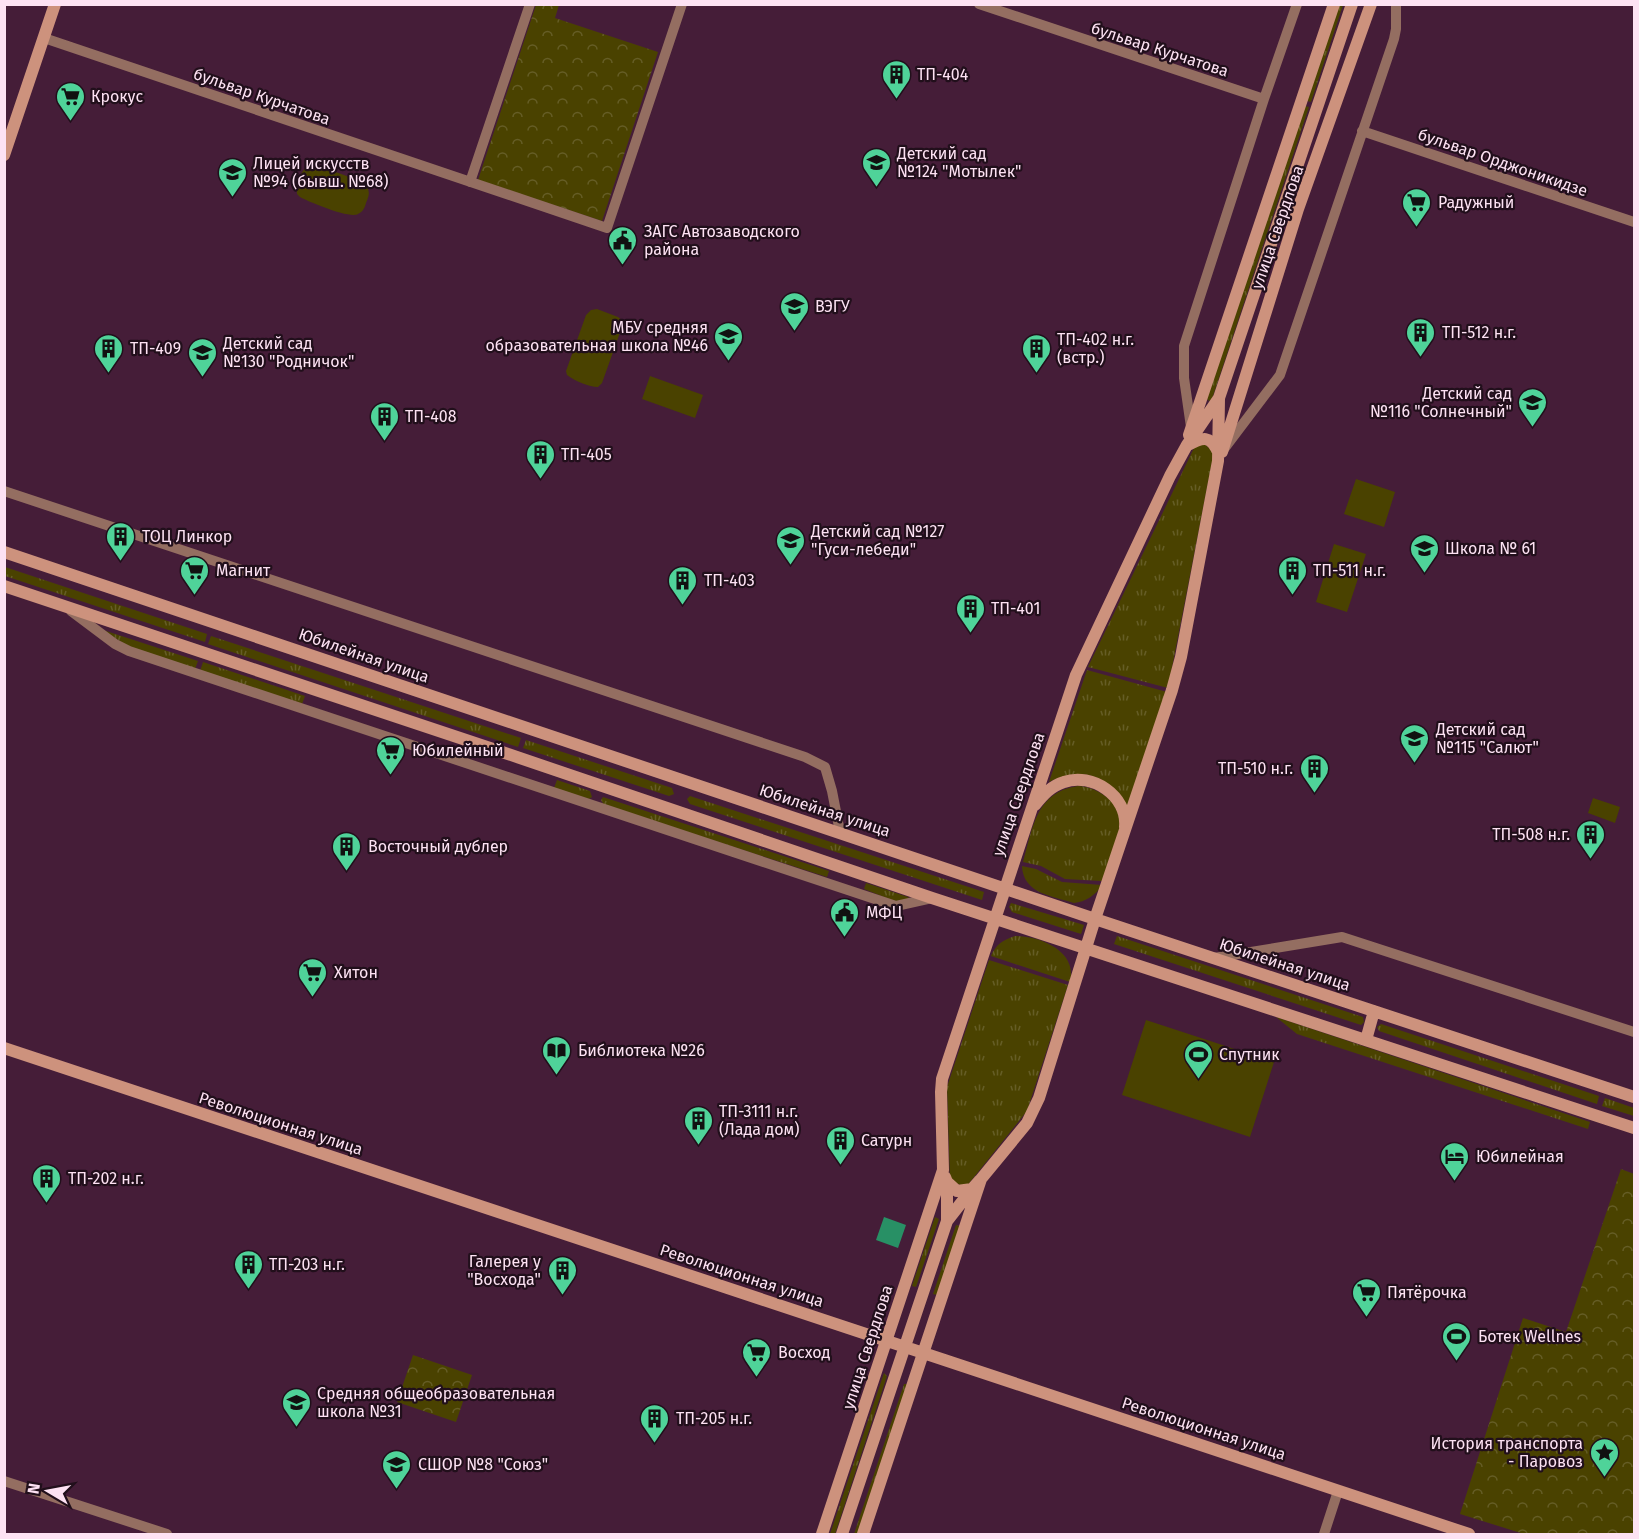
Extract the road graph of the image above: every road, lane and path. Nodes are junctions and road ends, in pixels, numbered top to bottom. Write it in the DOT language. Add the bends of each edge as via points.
graph roads {
  1 [pos="55,4"];
  2 [pos="530,4"];
  3 [pos="682,4"];
  4 [pos="980,4"];
  5 [pos="1297,4"];
  6 [pos="1334,4"];
  7 [pos="1352,4"];
  8 [pos="1371,4"];
  9 [pos="1396,4"];
  10 [pos="44,38"];
  11 [pos="1264,99"];
  12 [pos="1362,131"];
  13 [pos="4,155"];
  14 [pos="470,182"];
  15 [pos="1635,222"];
  16 [pos="1219,398"];
  17 [pos="1191,427"];
  18 [pos="1187,445"];
  19 [pos="1219,455"];
  20 [pos="4,491"];
  21 [pos="4,552"];
  22 [pos="4,586"];
  23 [pos="61,603"];
  24 [pos="1031,810"];
  25 [pos="840,832"];
  26 [pos="1124,834"];
  27 [pos="1005,887"];
  28 [pos="932,898"];
  29 [pos="994,919"];
  30 [pos="1095,919"];
  31 [pos="1086,949"];
  32 [pos="1214,958"];
  33 [pos="1374,1011"];
  34 [pos="1635,1032"];
  35 [pos="1366,1040"];
  36 [pos="4,1048"];
  37 [pos="1635,1097"];
  38 [pos="1635,1128"];
  39 [pos="945,1176"];
  40 [pos="981,1179"];
  41 [pos="972,1189"];
  42 [pos="947,1221"];
  43 [pos="887,1341"];
  44 [pos="904,1347"];
  45 [pos="923,1353"];
  46 [pos="4,1481"];
  47 [pos="1338,1491"];
  48 [pos="821,1532"];
  49 [pos="864,1533"];
  50 [pos="167,1534"];
  51 [pos="842,1534"];
  52 [pos="1324,1534"];
  53 [pos="1469,1534"];
  1 -- 10 [label="main road"];
  2 -- 14 [label="street"];
  3 -- 14 [label="street, бульвар Курчатова" via="607,228"];
  4 -- 11 [label="street, бульвар Курчатова"];
  5 -- 11 [label="street"];
  6 -- 17 [label="main road, улица Свердлова"];
  7 -- 16 [label="main road, улица Свердлова"];
  8 -- 19 [label="main road, улица Свердлова" via="1298,208"];
  9 -- 12 [label="street" via="1394,39"];
  10 -- 13 [label="main road"];
  10 -- 14 [label="street, бульвар Курчатова"];
  11 -- 17 [label="street" via="1184,346"];
  12 -- 15 [label="street, бульвар Орджоникидзе"];
  12 -- 19 [label="street" via="1280,375"];
  16 -- 18 [label="main road, улица Свердлова"];
  16 -- 19 [label="main road, улица Свердлова"];
  17 -- 18 [label="main road, улица Свердлова"];
  18 -- 19 [label="main road" via="1207,439 1214,443"];
  18 -- 24 [label="main road, улица Свердлова" via="1076,675"];
  19 -- 26 [label="main road, улица Свердлова" via="1178,668"];
  20 -- 25 [label="street" via="805,757 825,767"];
  21 -- 25 [label="main road, Юбилейная улица"];
  22 -- 23 [label="main road"];
  23 -- 28 [label="main road"];
  23 -- 28 [label="street" via="129,651 896,906"];
  24 -- 26 [label="main road" via="1044,794 1065,781 1089,781 1113,794 1120,804 1125,814"];
  24 -- 27 [label="main road, улица Свердлова"];
  25 -- 27 [label="main road, Юбилейная улица"];
  26 -- 30 [label="main road, улица Свердлова"];
  27 -- 29 [label="main road, улица Свердлова"];
  27 -- 30 [label="main road, Юбилейная улица"];
  28 -- 29 [label="main road"];
  29 -- 31 [label="main road"];
  29 -- 39 [label="main road, улица Свердлова" via="942,1079"];
  30 -- 31 [label="main road, улица Свердлова"];
  30 -- 32 [label="main road, Юбилейная улица"];
  31 -- 35 [label="main road"];
  31 -- 40 [label="main road, улица Свердлова" via="1034,1111"];
  32 -- 33 [label="main road, Юбилейная улица"];
  32 -- 34 [label="street" via="1342,937"];
  33 -- 35 [label="main road"];
  33 -- 37 [label="main road, Юбилейная улица"];
  35 -- 38 [label="main road"];
  36 -- 43 [label="main road, Революционная улица"];
  39 -- 41 [label="main road" via="957,1191"];
  39 -- 42 [label="main road, улица Свердлова"];
  39 -- 43 [label="main road, улица Свердлова"];
  40 -- 41 [label="main road, улица Свердлова"];
  40 -- 45 [label="main road, улица Свердлова"];
  41 -- 42 [label="main road, улица Свердлова"];
  42 -- 44 [label="main road, улица Свердлова"];
  43 -- 44 [label="main road, Революционная улица"];
  43 -- 48 [label="main road, улица Свердлова"];
  44 -- 45 [label="main road, Революционная улица"];
  44 -- 51 [label="main road, улица Свердлова"];
  45 -- 47 [label="main road, Революционная улица"];
  45 -- 49 [label="main road, улица Свердлова"];
  46 -- 50 [label="street"];
  47 -- 52 [label="street"];
  47 -- 53 [label="main road, Революционная улица"];
}
